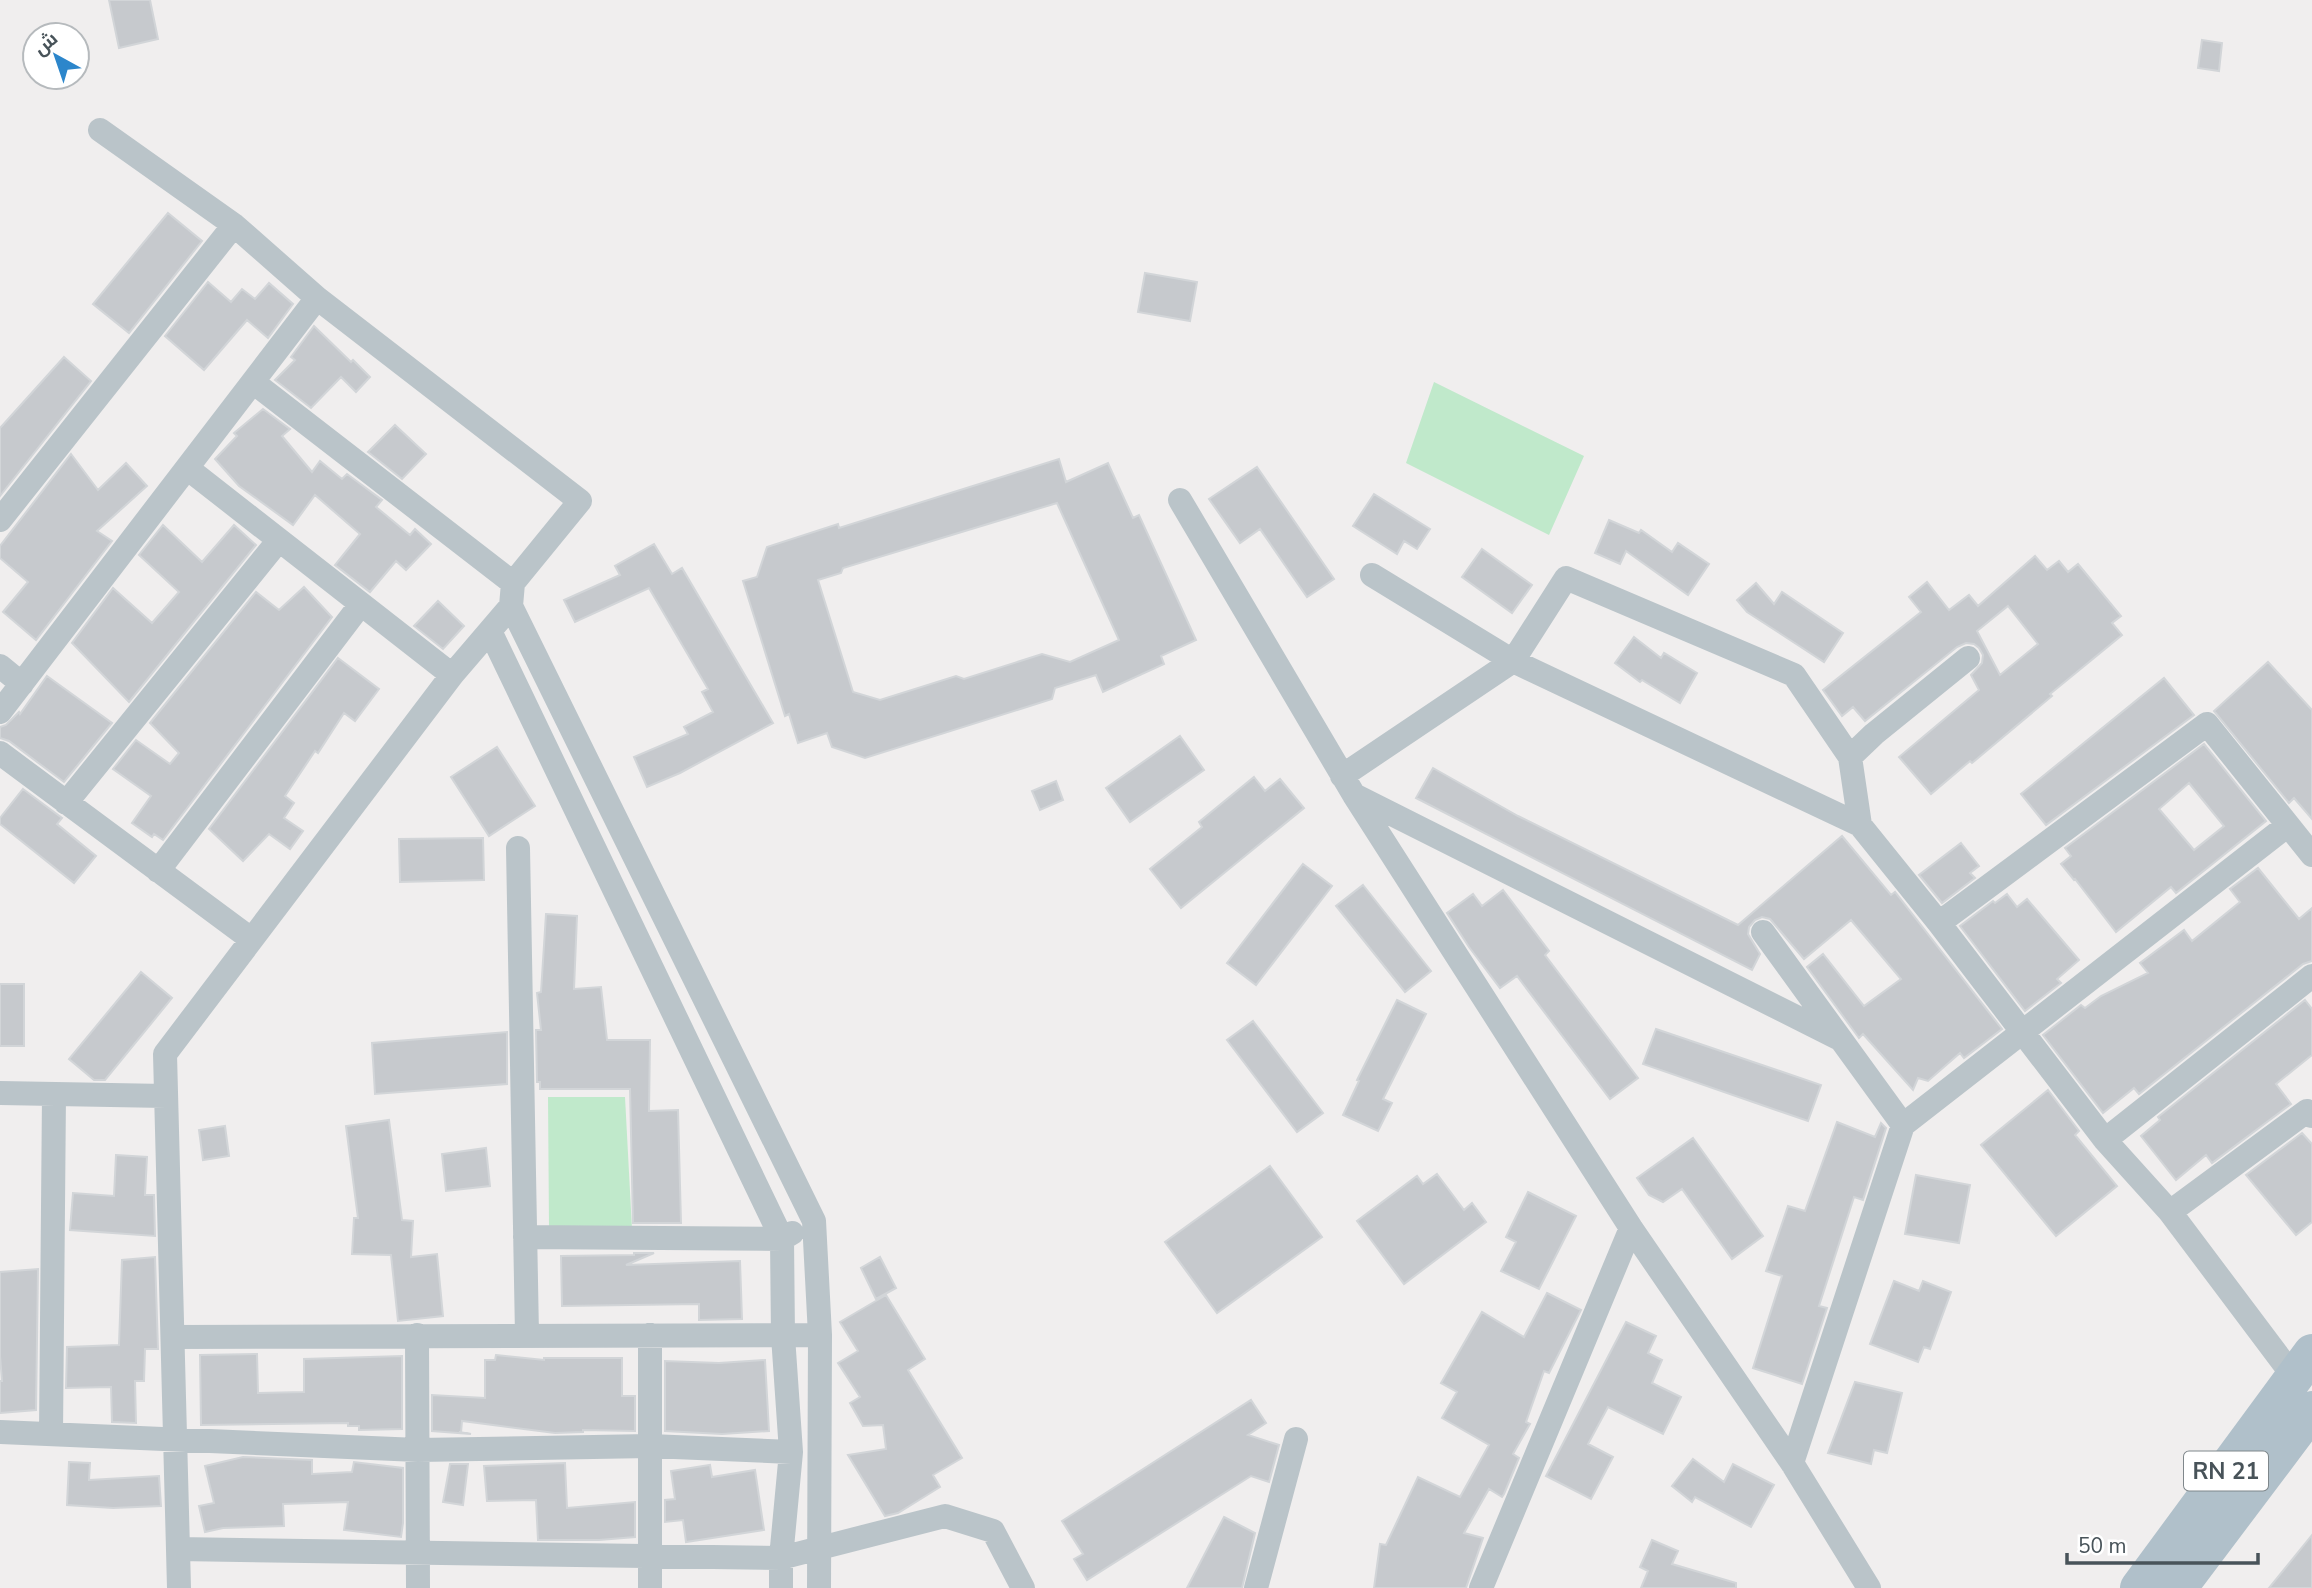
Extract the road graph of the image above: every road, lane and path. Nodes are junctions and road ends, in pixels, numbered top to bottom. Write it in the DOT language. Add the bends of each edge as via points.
graph roads {
  1 [pos="100,130"];
  2 [pos="234,225"];
  3 [pos="317,298"];
  4 [pos="253,382"];
  5 [pos="187,468"];
  6 [pos="1180,500"];
  7 [pos="0,520"];
  8 [pos="279,540"];
  9 [pos="1372,575"];
  10 [pos="512,595"];
  11 [pos="361,604"];
  12 [pos="490,631"];
  13 [pos="1968,658"];
  14 [pos="1513,661"];
  15 [pos="0,666"];
  16 [pos="452,675"];
  17 [pos="22,684"];
  18 [pos="0,712"];
  19 [pos="0,753"];
  20 [pos="1850,757"];
  21 [pos="1348,785"];
  22 [pos="66,803"];
  23 [pos="1860,825"];
  24 [pos="2288,825"];
  25 [pos="518,848"];
  26 [pos="2312,855"];
  27 [pos="158,871"];
  28 [pos="1939,923"];
  29 [pos="1763,932"];
  30 [pos="251,939"];
  31 [pos="2312,976"];
  32 [pos="2021,1032"];
  33 [pos="1840,1039"];
  34 [pos="0,1093"];
  35 [pos="54,1094"];
  36 [pos="166,1096"];
  37 [pos="2312,1116"];
  38 [pos="1903,1125"];
  39 [pos="2105,1140"];
  40 [pos="2170,1212"];
  41 [pos="814,1221"];
  42 [pos="1631,1228"];
  43 [pos="525,1237"];
  44 [pos="782,1239"];
  45 [pos="418,1335"];
  46 [pos="527,1335"];
  47 [pos="650,1335"];
  48 [pos="820,1335"];
  49 [pos="783,1336"];
  50 [pos="173,1337"];
  51 [pos="2303,1365"];
  52 [pos="2312,1410"];
  53 [pos="0,1432"];
  54 [pos="51,1434"];
  55 [pos="1296,1438"];
  56 [pos="175,1439"];
  57 [pos="650,1446"];
  58 [pos="418,1450"];
  59 [pos="792,1452"];
  60 [pos="1792,1463"];
  61 [pos="178,1549"];
  62 [pos="818,1549"];
  63 [pos="419,1552"];
  64 [pos="651,1556"];
  65 [pos="781,1558"];
  66 [pos="179,1588"];
  67 [pos="418,1588"];
  68 [pos="650,1588"];
  69 [pos="781,1588"];
  70 [pos="820,1588"];
  71 [pos="1023,1588"];
  72 [pos="1256,1588"];
  73 [pos="1481,1588"];
  74 [pos="1870,1588"];
  75 [pos="2139,1588"];
  76 [pos="2178,1588"];
  1 -- 2 [label="street"];
  2 -- 3 [label="street"];
  2 -- 7 [label="street"];
  3 -- 4 [label="street"];
  3 -- 10 [label="street" via="580,501"];
  4 -- 5 [label="street"];
  4 -- 10 [label="street"];
  5 -- 8 [label="street"];
  5 -- 17 [label="street"];
  6 -- 21 [label="street"];
  8 -- 11 [label="street"];
  8 -- 22 [label="street"];
  9 -- 14 [label="street"];
  10 -- 12 [label="street"];
  10 -- 41 [label="street"];
  11 -- 16 [label="street"];
  11 -- 27 [label="street"];
  12 -- 16 [label="street"];
  12 -- 44 [label="street"];
  13 -- 20 [label="street"];
  14 -- 20 [label="street" via="1566,578 1794,676"];
  14 -- 21 [label="street"];
  14 -- 23 [label="street"];
  15 -- 17 [label="street"];
  16 -- 30 [label="street"];
  17 -- 18 [label="street"];
  19 -- 22 [label="street"];
  20 -- 23 [label="street"];
  21 -- 33 [label="street"];
  21 -- 42 [label="street"];
  22 -- 27 [label="street"];
  23 -- 28 [label="street"];
  24 -- 26 [label="street"];
  24 -- 28 [label="street" via="2207,724"];
  24 -- 32 [label="street"];
  25 -- 43 [label="street"];
  27 -- 30 [label="street"];
  28 -- 32 [label="street"];
  29 -- 33 [label="street"];
  30 -- 36 [label="street" via="165,1054"];
  31 -- 39 [label="street"];
  32 -- 38 [label="street"];
  32 -- 39 [label="street"];
  33 -- 38 [label="street"];
  34 -- 35 [label="street"];
  35 -- 36 [label="street"];
  35 -- 54 [label="street"];
  36 -- 50 [label="street"];
  37 -- 40 [label="street" via="2307,1111"];
  38 -- 60 [label="street"];
  39 -- 40 [label="street"];
  40 -- 51 [label="street"];
  41 -- 44 [label="street"];
  41 -- 48 [label="street"];
  42 -- 60 [label="street"];
  42 -- 73 [label="street"];
  43 -- 44 [label="street"];
  43 -- 46 [label="street"];
  44 -- 49 [label="street"];
  45 -- 46 [label="street"];
  45 -- 50 [label="street"];
  45 -- 58 [label="street"];
  46 -- 47 [label="street"];
  47 -- 49 [label="street"];
  47 -- 57 [label="street"];
  48 -- 49 [label="street"];
  48 -- 62 [label="street"];
  49 -- 59 [label="street"];
  50 -- 56 [label="street"];
  51 -- 75 [label="main road, RN 21"];
  52 -- 76 [label="main road, RN 21"];
  53 -- 54 [label="street"];
  54 -- 56 [label="street"];
  55 -- 72 [label="street"];
  56 -- 58 [label="street"];
  56 -- 61 [label="street"];
  57 -- 58 [label="street"];
  57 -- 59 [label="street"];
  57 -- 64 [label="street"];
  58 -- 63 [label="street"];
  59 -- 65 [label="street"];
  60 -- 74 [label="street"];
  61 -- 63 [label="street"];
  61 -- 66 [label="street"];
  62 -- 65 [label="street"];
  62 -- 70 [label="street"];
  62 -- 71 [label="street" via="945,1516 993,1531"];
  63 -- 64 [label="street"];
  63 -- 67 [label="street"];
  64 -- 65 [label="street"];
  64 -- 68 [label="street"];
  65 -- 69 [label="street"];
}
